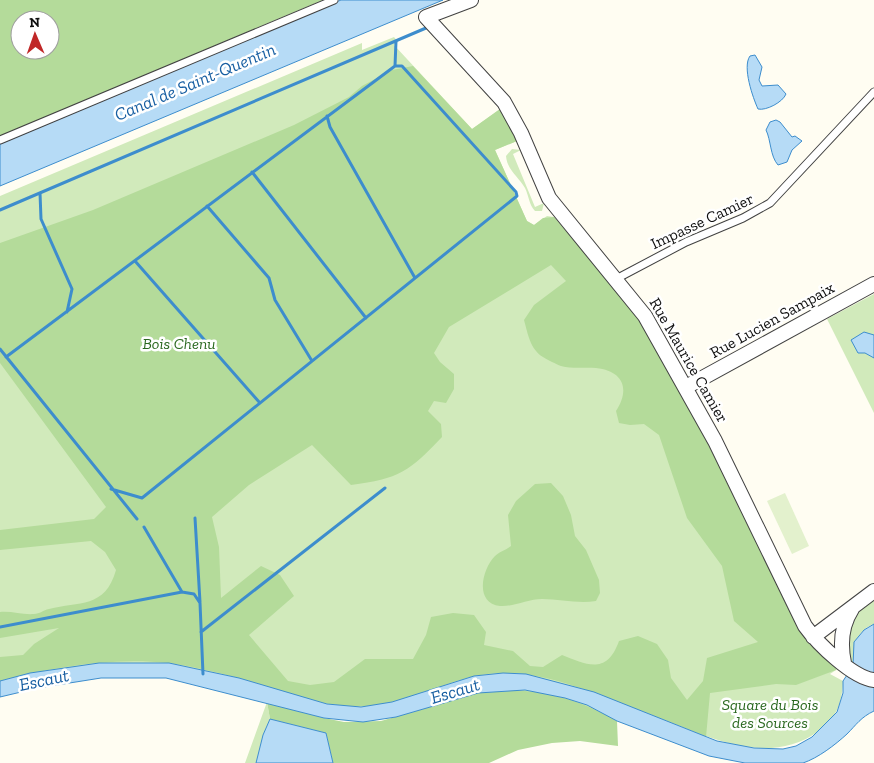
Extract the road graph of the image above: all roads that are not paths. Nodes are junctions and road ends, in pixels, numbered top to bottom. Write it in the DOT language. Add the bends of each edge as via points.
graph roads {
  1 [pos="334,0"];
  2 [pos="470,0"];
  3 [pos="874,92"];
  4 [pos="0,140"];
  5 [pos="616,279"];
  6 [pos="874,284"];
  7 [pos="686,387"];
  8 [pos="874,590"];
  9 [pos="854,606"];
  10 [pos="813,636"];
  11 [pos="848,666"];
  12 [pos="873,679"];
  1 -- 4 [label="lane"];
  2 -- 5 [label="street, Rue Maurice Camier" via="426,17 504,102 549,198"];
  3 -- 5 [label="lane, Impasse Camier" via="770,203"];
  5 -- 7 [label="street, Rue Maurice Camier" via="642,311"];
  6 -- 7 [label="street, Rue Lucien Sampaix"];
  7 -- 10 [label="street, Rue Maurice Camier" via="788,594"];
  8 -- 9 [label="street"];
  9 -- 10 [label="street"];
  9 -- 11 [label="street" via="842,634 841,650"];
  10 -- 11 [label="street, Rue Maurice Camier"];
  11 -- 12 [label="street, Rue Maurice Camier" via="864,679"];
}
